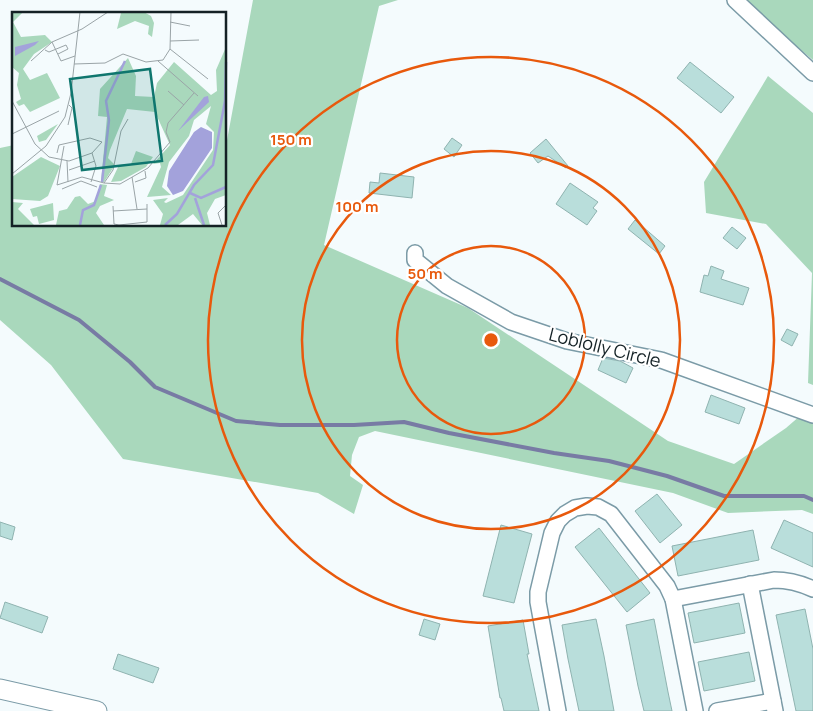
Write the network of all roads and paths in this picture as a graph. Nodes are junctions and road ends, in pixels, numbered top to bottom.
1 (735, 0) edge
2 (813, 73) edge
3 (415, 253) dead end
4 (813, 415) edge
5 (750, 584) junction
6 (813, 589) edge
7 (673, 599) junction
8 (0, 689) edge
9 (774, 706) edge
10 (97, 711) edge
11 (558, 711) edge
12 (694, 711) edge
13 (717, 711) edge

1 - 2 street
3 - 4 street, Loblolly Circle
5 - 6 street
5 - 7 street
5 - 9 street
7 - 11 street
7 - 12 street
8 - 10 street
9 - 13 street

